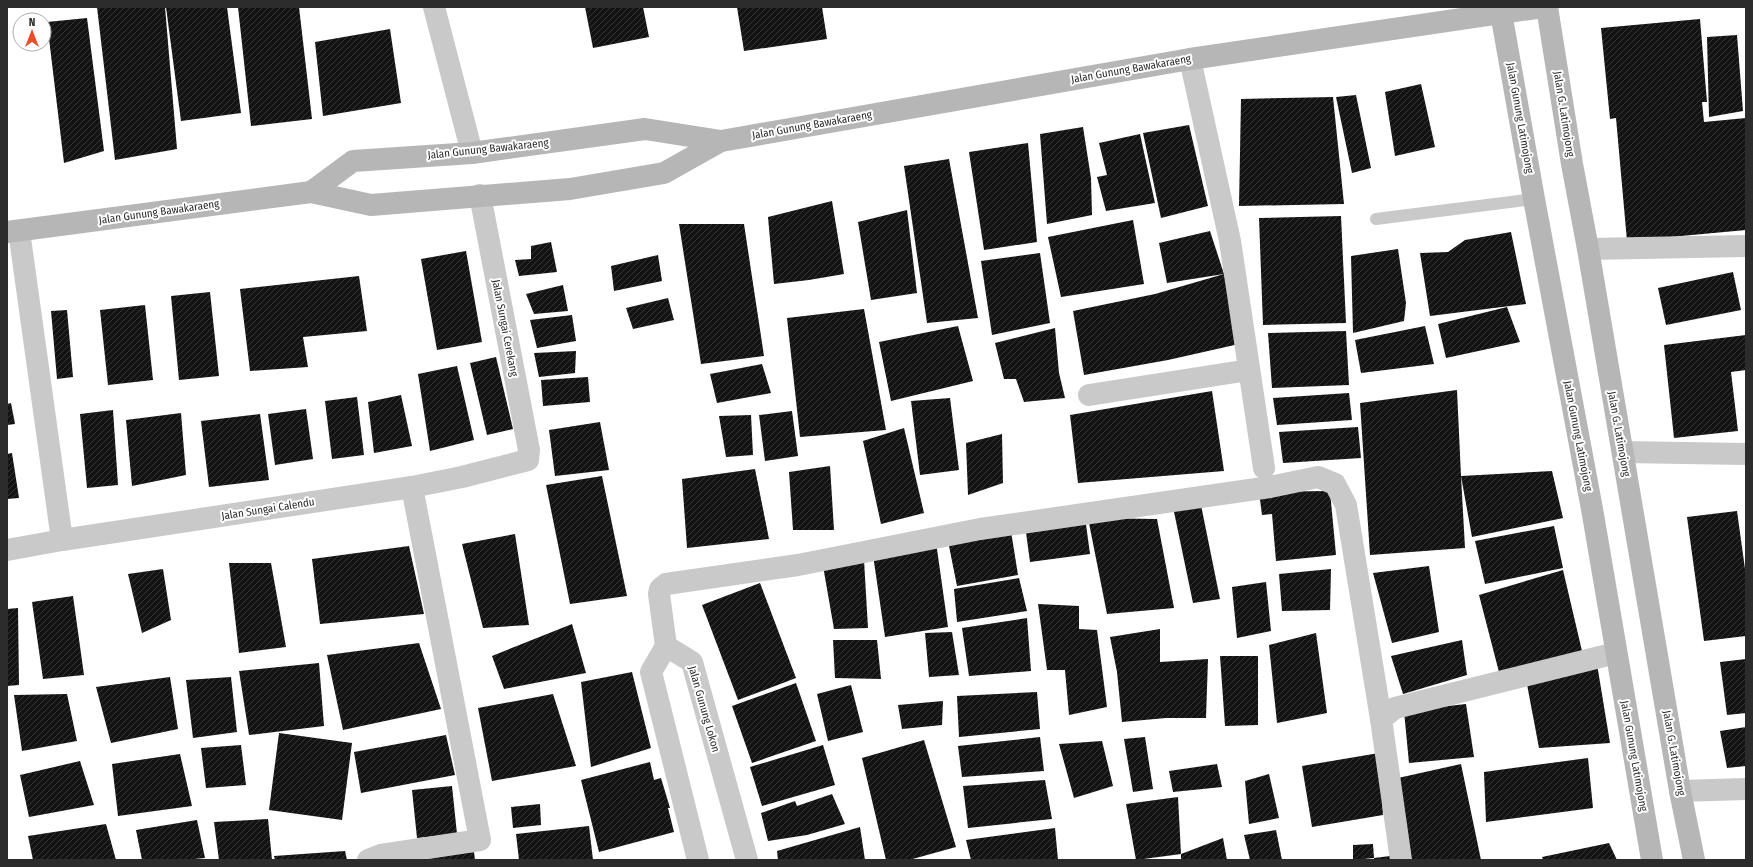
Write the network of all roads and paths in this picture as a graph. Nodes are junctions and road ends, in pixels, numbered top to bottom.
1 (434, 7) edge
2 (1542, 7) edge
3 (1547, 7) edge
4 (1501, 10) edge
5 (1190, 59) junction
6 (721, 141) junction
7 (472, 153) junction
8 (311, 192) junction
9 (480, 196) junction
10 (1534, 199) junction
11 (1376, 219) dead end
12 (13, 231) edge
13 (1746, 246) edge
14 (1588, 249) junction
15 (1249, 370) junction
16 (1089, 396) dead end
17 (1622, 452) junction
18 (1746, 454) edge
19 (528, 460) joint
20 (1264, 468) dead end
21 (412, 487) junction
22 (62, 540) junction
23 (7, 550) edge
24 (666, 646) junction
25 (1616, 653) junction
26 (1381, 719) junction
27 (1746, 789) edge
28 (1680, 791) junction
29 (368, 860) edge
30 (698, 860) edge
31 (747, 860) edge
32 (1401, 860) edge
33 (1652, 860) edge
34 (1694, 860) edge

1 - 7 street
2 - 4 main road, Jalan Gunung Bawakaraeng
3 - 14 main road, Jalan G. Latimojong
4 - 5 main road, Jalan Gunung Bawakaraeng
4 - 10 main road, Jalan Gunung Latimojong
5 - 6 main road, Jalan Gunung Bawakaraeng
5 - 15 street
6 - 7 main road, Jalan Gunung Bawakaraeng
6 - 9 main road, Jalan Gunung Bawakaraeng
7 - 8 main road, Jalan Gunung Bawakaraeng
8 - 9 main road, Jalan Gunung Bawakaraeng
8 - 12 main road, Jalan Gunung Bawakaraeng
9 - 19 street, Jalan Sungai Cerekang
10 - 11 lane
10 - 25 main road, Jalan Gunung Latimojong
12 - 22 street
13 - 14 street
14 - 17 main road, Jalan G. Latimojong
15 - 16 street
15 - 20 street
17 - 18 street
17 - 28 main road, Jalan G. Latimojong
19 - 21 street, Jalan Sungai Calendu
21 - 22 street, Jalan Sungai Calendu
21 - 29 street
22 - 23 street, Jalan Sungai Calendu
24 - 26 street
24 - 30 street
24 - 31 street, Jalan Gunung Lokon
25 - 26 street
25 - 33 main road, Jalan Gunung Latimojong
26 - 32 street
27 - 28 street
28 - 34 main road, Jalan G. Latimojong

